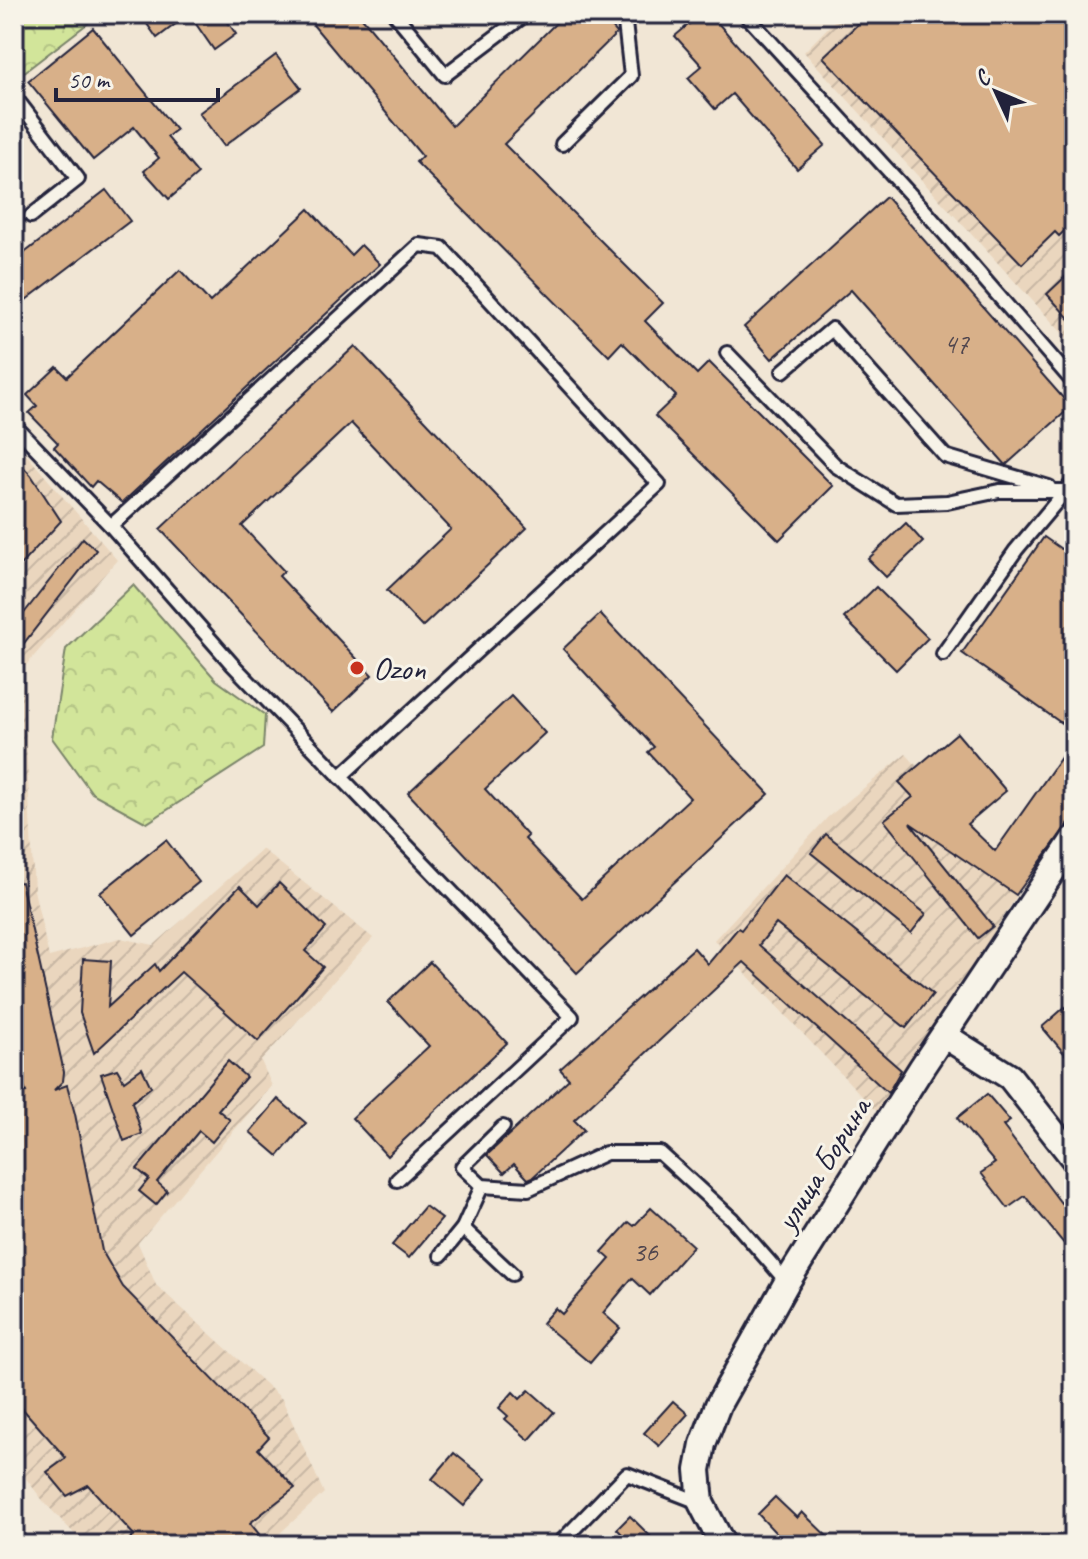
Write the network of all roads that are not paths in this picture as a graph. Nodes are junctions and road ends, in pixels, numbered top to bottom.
1 (395, 14) edge
2 (526, 14) edge
3 (624, 14) edge
4 (745, 14) edge
5 (14, 96) edge
6 (562, 144) dead end
7 (31, 216) dead end
8 (727, 353) dead end
9 (783, 371) dead end
10 (1074, 383) edge
11 (14, 425) edge
12 (1074, 481) edge
13 (1064, 491) junction
14 (111, 526) junction
15 (943, 654) dead end
16 (340, 777) junction
17 (1074, 839) edge
18 (945, 1036) junction
19 (503, 1127) dead end
20 (1074, 1159) edge
21 (397, 1180) dead end
22 (482, 1186) junction
23 (463, 1228) junction
24 (441, 1255) dead end
25 (512, 1274) dead end
26 (787, 1282) junction
27 (701, 1503) junction
28 (558, 1545) edge
29 (723, 1545) edge

1 - 2 lane
3 - 6 lane
4 - 10 lane
5 - 7 lane
8 - 13 lane
9 - 13 lane
11 - 14 lane
12 - 13 lane
13 - 15 lane
14 - 16 lane
14 - 16 lane
16 - 21 lane
17 - 18 street, улица Борина
18 - 20 street
18 - 26 street, улица Борина
19 - 22 lane
22 - 23 lane
22 - 26 lane
23 - 24 lane
23 - 25 lane
26 - 27 street, улица Борина
27 - 28 lane
27 - 29 street, улица Борина

